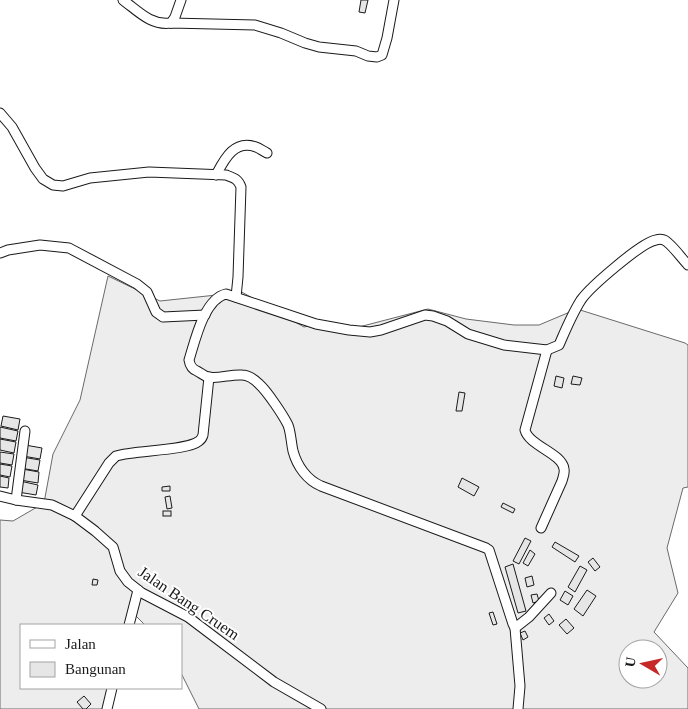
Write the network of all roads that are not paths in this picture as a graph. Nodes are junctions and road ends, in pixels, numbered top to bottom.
1 (124, 0) edge
2 (182, 0) edge
3 (394, 0) edge
4 (171, 23) junction
5 (0, 113) edge
6 (267, 153) dead end
7 (216, 175) junction
8 (0, 253) edge
9 (688, 265) edge
10 (236, 297) junction
11 (205, 315) junction
12 (547, 350) junction
13 (208, 377) junction
14 (25, 431) dead end
15 (0, 496) edge
16 (16, 500) junction
17 (76, 516) junction
18 (541, 528) dead end
19 (138, 590) junction
20 (550, 593) dead end
21 (129, 624) edge
22 (515, 628) junction
23 (112, 689) edge
24 (107, 709) edge
25 (320, 709) edge
26 (518, 709) edge

1 - 4 street
2 - 4 street
3 - 4 street
5 - 7 street
6 - 7 street
7 - 10 street
8 - 11 street
9 - 12 street
10 - 11 street
10 - 12 street
11 - 13 street
12 - 18 street
13 - 17 street
13 - 22 street
14 - 16 street
15 - 16 street, Jalan Bang Cruem
16 - 17 street, Jalan Bang Cruem
17 - 19 street, Jalan Bang Cruem
19 - 21 street
19 - 25 street, Jalan Bang Cruem
20 - 22 street
22 - 26 street
23 - 24 street

